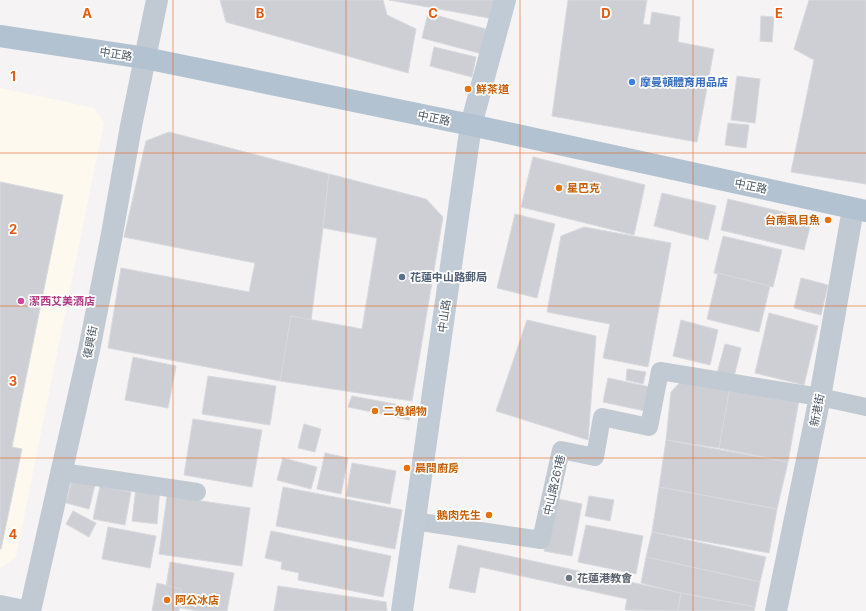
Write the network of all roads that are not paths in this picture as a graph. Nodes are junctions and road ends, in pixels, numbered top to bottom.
1 (157, 0) edge
2 (505, 0) edge
3 (0, 36) edge
4 (145, 58) junction
5 (471, 126) junction
6 (860, 210) edge
7 (820, 397) junction
8 (866, 407) edge
9 (62, 472) junction
10 (197, 492) dead end
11 (414, 521) junction
12 (0, 606) edge
13 (24, 611) edge
14 (30, 611) edge
15 (402, 611) edge
16 (776, 611) edge

1 - 4 street, 復興街
2 - 5 street, 中山路
3 - 4 main road, 中正路
4 - 5 main road, 中正路
4 - 9 street, 復興街
5 - 6 main road, 中正路
5 - 11 street, 中山路
6 - 7 street, 新港街
7 - 8 lane
7 - 11 lane, 中山路261巷
7 - 16 street, 新港街
9 - 10 lane
9 - 14 street, 復興街
11 - 15 street, 中山路
12 - 13 street

